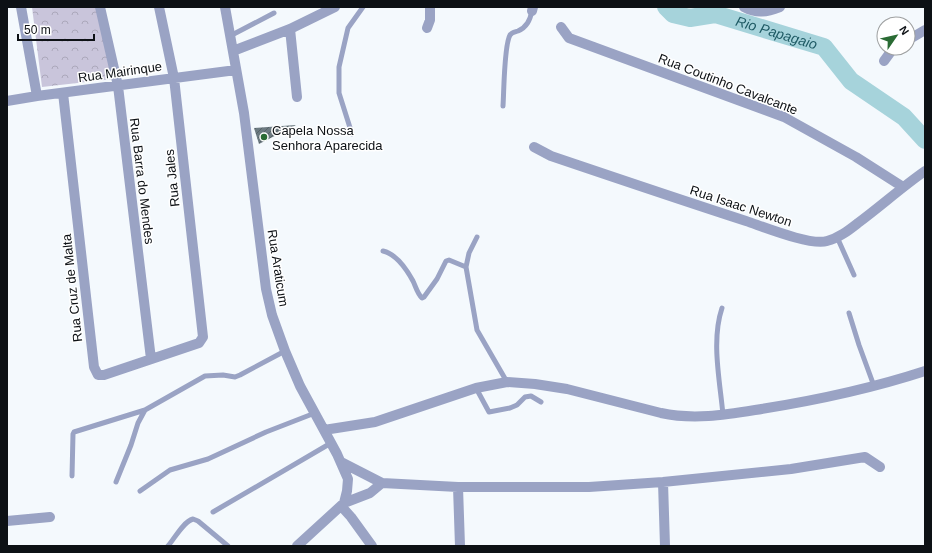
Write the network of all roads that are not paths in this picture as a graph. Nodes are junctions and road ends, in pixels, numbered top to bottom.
1 (21, 7) edge
2 (100, 7) edge
3 (159, 7) edge
4 (225, 7) edge
5 (335, 7) edge
6 (363, 7) edge
7 (430, 7) edge
8 (744, 7) edge
9 (780, 7) edge
10 (533, 9) edge
11 (274, 13) dead end
12 (427, 28) dead end
13 (561, 28) dead end
14 (290, 29) junction
15 (925, 30) edge
16 (916, 35) edge
17 (230, 36) junction
18 (233, 51) junction
19 (887, 56) edge
20 (884, 60) dead end
21 (236, 70) junction
22 (174, 78) junction
23 (118, 86) junction
24 (63, 93) junction
25 (36, 96) junction
26 (297, 97) dead end
27 (7, 101) edge
28 (503, 106) dead end
29 (352, 134) dead end
30 (534, 147) dead end
31 (925, 171) edge
32 (903, 187) junction
33 (477, 237) dead end
34 (837, 237) junction
35 (383, 251) dead end
36 (466, 267) junction
37 (854, 275) dead end
38 (722, 308) dead end
39 (849, 313) dead end
40 (198, 344) joint
41 (285, 351) junction
42 (151, 359) junction
43 (925, 372) edge
44 (507, 382) junction
45 (874, 387) junction
46 (476, 388) junction
47 (541, 402) dead end
48 (145, 410) junction
49 (315, 413) junction
50 (723, 415) junction
51 (324, 430) junction
52 (331, 443) junction
53 (341, 462) junction
54 (880, 467) dead end
55 (72, 476) dead end
56 (116, 482) dead end
57 (662, 482) junction
58 (382, 483) junction
59 (458, 487) junction
60 (140, 491) dead end
61 (342, 505) junction
62 (213, 512) dead end
63 (50, 517) dead end
64 (7, 521) edge
65 (168, 546) edge
66 (228, 546) edge
67 (297, 546) edge
68 (372, 546) edge
69 (460, 546) edge
70 (665, 546) edge

1 - 25 street
2 - 23 street, Rua Barra do Mendes
3 - 22 street, Rua Jales
4 - 17 street, Rua Araticum
5 - 14 street
6 - 29 lane
7 - 12 street
8 - 9 street
10 - 28 lane
11 - 17 lane
13 - 32 street, Rua Coutinho Cavalcante
14 - 18 street
14 - 26 street
15 - 16 street
17 - 18 street, Rua Araticum
18 - 21 street, Rua Araticum
19 - 20 street
21 - 22 street, Rua Mairinque
21 - 41 street, Rua Araticum
22 - 23 street, Rua Mairinque
22 - 40 street, Rua Jales
23 - 24 street, Rua Mairinque
23 - 42 street, Rua Barra do Mendes
24 - 25 street, Rua Mairinque
24 - 42 street, Rua Cruz de Malta
25 - 27 street, Rua Mairinque
30 - 34 street, Rua Isaac Newton
31 - 32 street, Rua Isaac Newton
32 - 34 street, Rua Isaac Newton
33 - 36 lane
34 - 37 lane
35 - 36 lane
36 - 44 lane
38 - 50 lane
39 - 45 lane
40 - 42 street, Rua Cruz de Malta
41 - 48 lane
41 - 49 street, Rua Araticum
43 - 45 street
44 - 46 street
44 - 50 street
45 - 50 street
46 - 47 lane
46 - 51 street
48 - 55 lane
48 - 56 lane
49 - 51 street, Rua Araticum
49 - 60 lane
51 - 52 street, Rua Araticum
52 - 53 street, Rua Araticum
52 - 62 lane
53 - 58 street
53 - 61 street, Rua Araticum
54 - 57 street
57 - 59 street
57 - 70 street
58 - 59 street
58 - 61 street
59 - 69 street
61 - 67 street
61 - 68 street
63 - 64 street
65 - 66 lane

